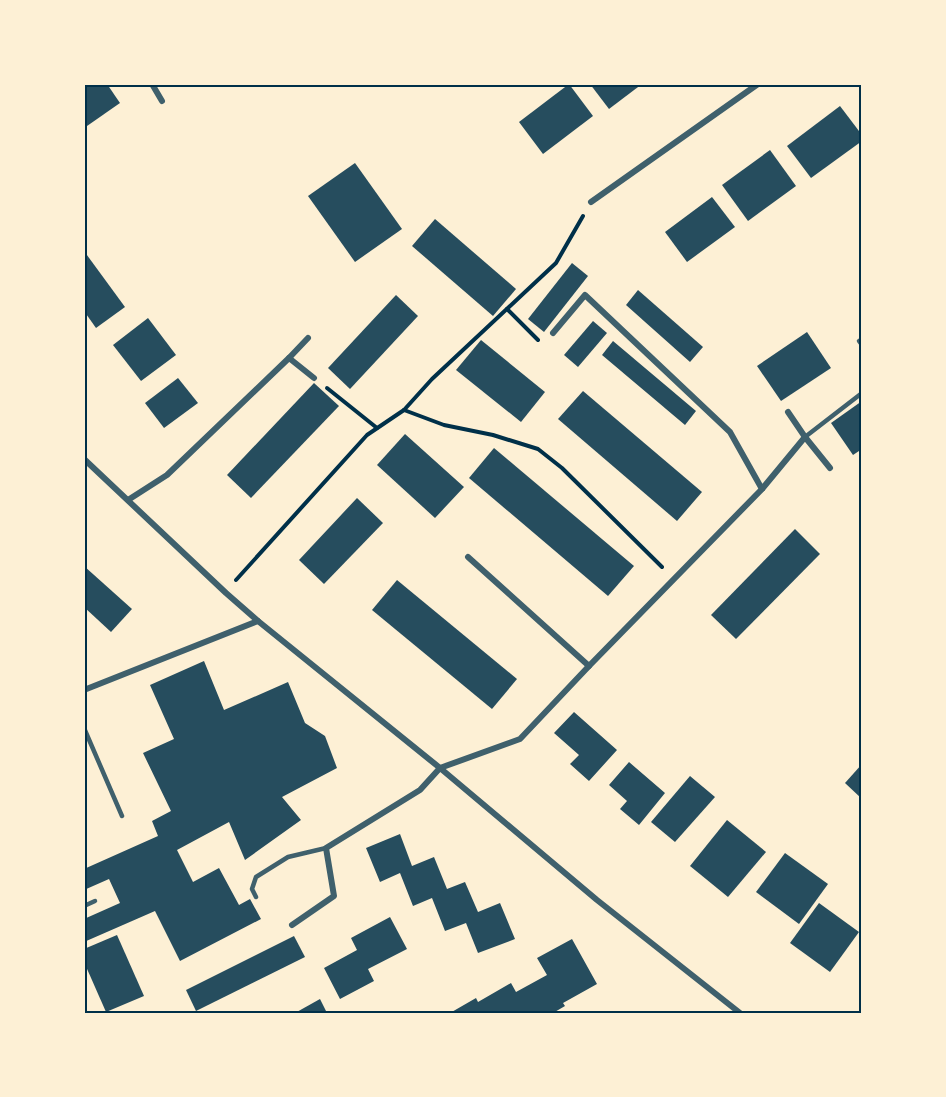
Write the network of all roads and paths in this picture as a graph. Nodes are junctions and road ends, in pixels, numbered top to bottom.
1 (152, 84) edge
2 (758, 84) edge
3 (162, 101) dead end
4 (591, 202) joint
5 (507, 309) junction
6 (553, 333) joint
7 (308, 338) dead end
8 (288, 358) junction
9 (314, 378) joint
10 (862, 393) edge
11 (404, 410) junction
12 (788, 412) dead end
13 (378, 428) junction
14 (805, 437) junction
15 (84, 459) edge
16 (830, 468) dead end
17 (762, 489) junction
18 (128, 500) junction
19 (468, 557) dead end
20 (674, 580) junction
21 (226, 593) junction
22 (258, 621) junction
23 (588, 666) junction
24 (84, 690) edge
25 (84, 728) edge
26 (440, 768) junction
27 (122, 816) dead end
28 (326, 848) junction
29 (256, 897) dead end
30 (95, 901) dead end
31 (84, 906) edge
32 (292, 925) dead end
33 (740, 1013) edge

1 - 3 street
2 - 4 street
4 - 5 path
5 - 6 path
5 - 11 path
6 - 17 street
7 - 8 street
8 - 9 street
8 - 18 street
9 - 13 path
10 - 14 lane
11 - 13 path
11 - 20 path
12 - 14 street
13 - 21 path
14 - 16 street
14 - 17 street
15 - 18 street
17 - 20 street
18 - 21 street
19 - 23 street
20 - 23 street
21 - 22 street
22 - 24 street
22 - 26 street
23 - 26 street
25 - 27 lane
26 - 28 street
26 - 33 street
28 - 29 lane
28 - 32 street
30 - 31 lane

